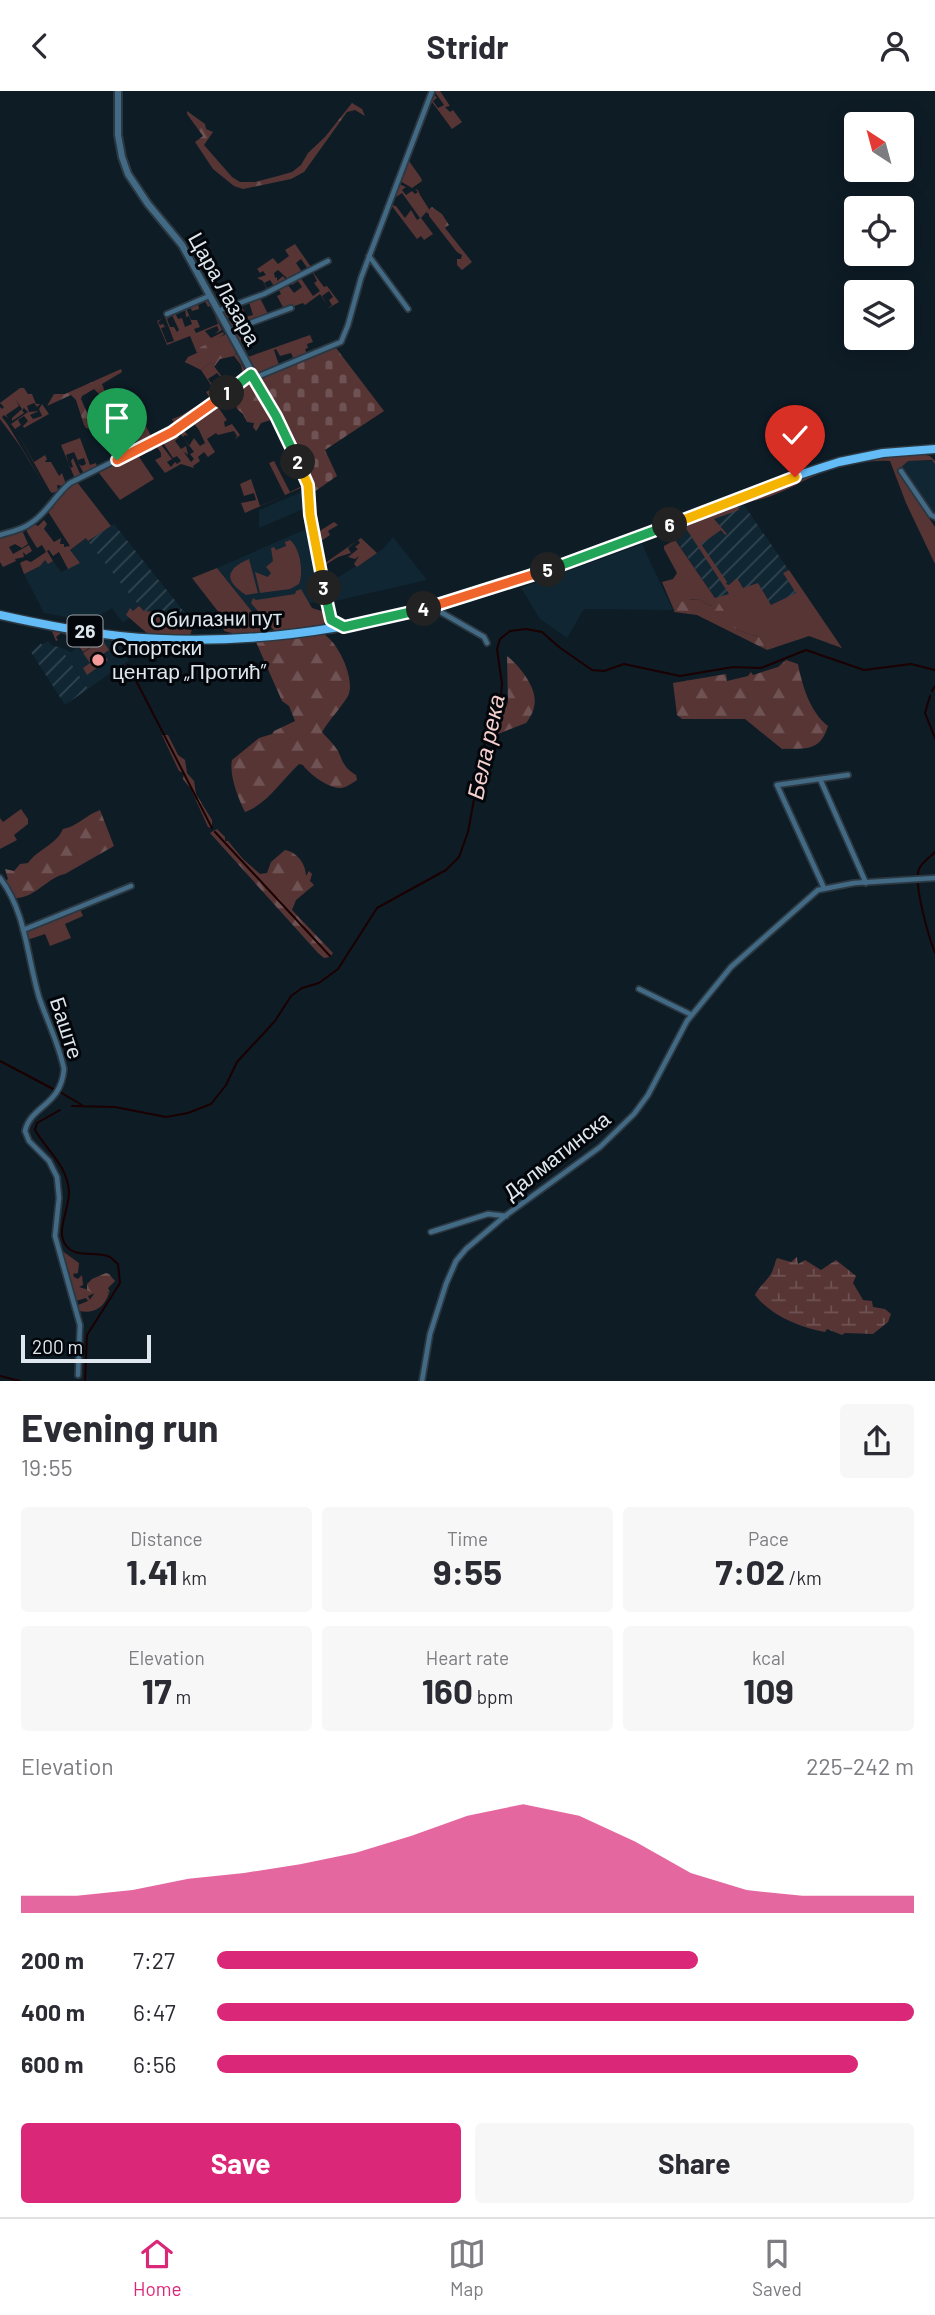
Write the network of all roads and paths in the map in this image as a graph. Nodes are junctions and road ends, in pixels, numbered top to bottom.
1 (118, 91) edge
2 (432, 91) edge
3 (369, 256) junction
4 (328, 261) dead end
5 (209, 296) junction
6 (291, 308) dead end
7 (408, 309) dead end
8 (217, 312) junction
9 (167, 314) dead end
10 (228, 331) junction
11 (252, 375) junction
12 (922, 449) junction
13 (935, 449) edge
14 (935, 456) edge
15 (901, 471) dead end
16 (935, 517) edge
17 (0, 535) edge
18 (432, 607) junction
19 (0, 615) edge
20 (329, 626) junction
21 (487, 643) dead end
22 (848, 775) dead end
23 (820, 779) junction
24 (0, 878) edge
25 (935, 878) edge
26 (866, 883) junction
27 (131, 886) dead end
28 (824, 888) junction
29 (23, 930) junction
30 (639, 989) dead end
31 (692, 1015) junction
32 (506, 1216) junction
33 (431, 1232) dead end
34 (78, 1375) dead end
35 (422, 1381) edge

1 - 5 street, Цара Лазара
2 - 3 street
3 - 7 street
3 - 11 street
4 - 8 street
5 - 8 street, Цара Лазара
5 - 9 street
6 - 10 street
8 - 10 street, Цара Лазара
10 - 11 street, Цара Лазара
11 - 17 street
11 - 20 street, Цара Лазара
12 - 13 main road
12 - 14 main road
12 - 18 main road
15 - 16 street
18 - 20 main road
18 - 21 street
19 - 20 main road, Обилазни пут / 26
22 - 23 street
23 - 26 street
23 - 28 street
24 - 29 street, Баште
25 - 26 street, Далматинска
26 - 28 street, Далматинска
27 - 29 street
28 - 31 street, Далматинска
29 - 34 street, Баште
30 - 31 street
31 - 32 street, Далматинска
32 - 33 street, Далматинска
32 - 35 street, Далматинска

